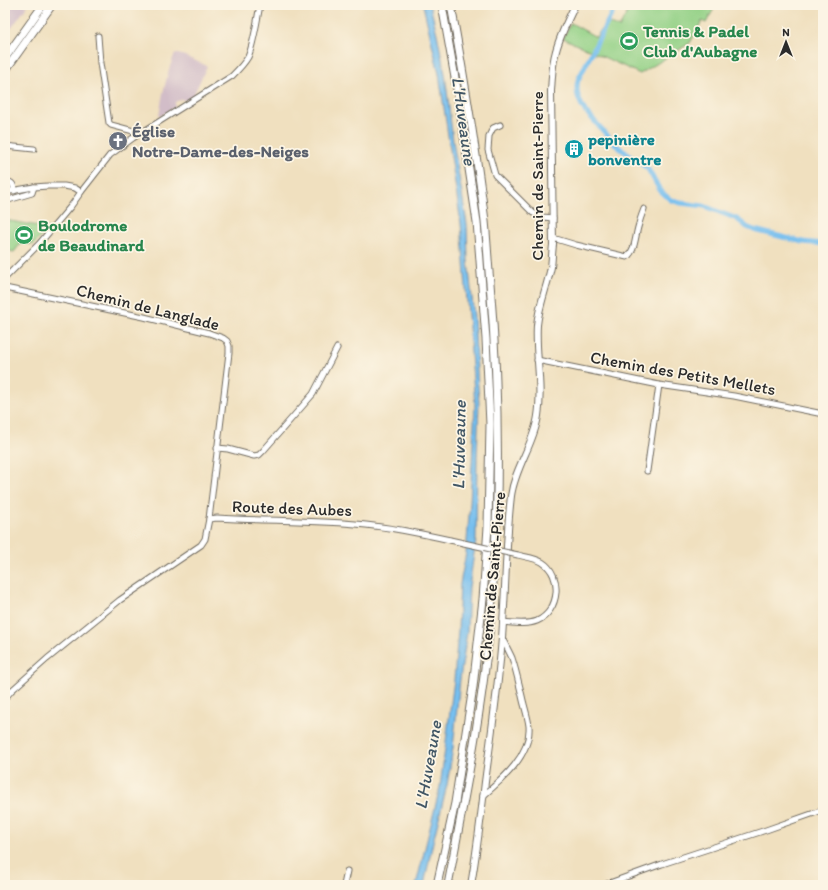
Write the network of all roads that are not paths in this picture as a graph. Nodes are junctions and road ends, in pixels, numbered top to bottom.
1 (43, 5) edge
2 (52, 5) edge
3 (260, 5) edge
4 (442, 5) edge
5 (451, 5) edge
6 (575, 5) edge
7 (98, 36) dead end
8 (5, 58) edge
9 (5, 71) edge
10 (500, 125) dead end
11 (141, 134) junction
12 (5, 146) edge
13 (34, 149) dead end
14 (5, 181) edge
15 (34, 187) junction
16 (14, 191) junction
17 (5, 192) edge
18 (81, 192) junction
19 (5, 201) edge
20 (644, 209) dead end
21 (553, 218) junction
22 (553, 238) junction
23 (5, 278) edge
24 (5, 288) edge
25 (337, 348) dead end
26 (537, 360) junction
27 (659, 385) junction
28 (823, 414) edge
29 (217, 448) junction
30 (648, 471) dead end
31 (209, 519) junction
32 (503, 622) junction
33 (502, 637) junction
34 (5, 698) edge
35 (483, 796) junction
36 (823, 810) edge
37 (347, 871) dead end
38 (344, 885) edge
39 (437, 885) edge
40 (447, 885) edge
41 (472, 885) edge
42 (604, 885) edge

1 - 8 highway
2 - 9 highway
3 - 11 street
4 - 39 highway
5 - 40 highway
6 - 21 main road, Chemin de Saint-Pierre
7 - 11 street
10 - 21 street
11 - 18 street
12 - 13 street
14 - 16 street
15 - 16 street
15 - 18 street
15 - 19 street
16 - 17 street
18 - 23 street
20 - 22 street
21 - 22 main road, Chemin de Saint-Pierre
22 - 26 main road, Chemin de Saint-Pierre
24 - 29 street, Chemin de Langlade
25 - 29 street
26 - 27 street, Chemin des Petits Mellets
26 - 32 main road, Chemin de Saint-Pierre
27 - 28 street, Chemin des Petits Mellets
27 - 30 street
29 - 31 street, Chemin de Langlade
31 - 32 street, Route des Aubes, bridge
31 - 34 street, Route des Aubes
32 - 33 main road, Chemin de Saint-Pierre
33 - 35 main road, Chemin de Saint-Pierre
33 - 35 street
35 - 41 main road, Chemin de Saint-Pierre
36 - 42 street
37 - 38 street

